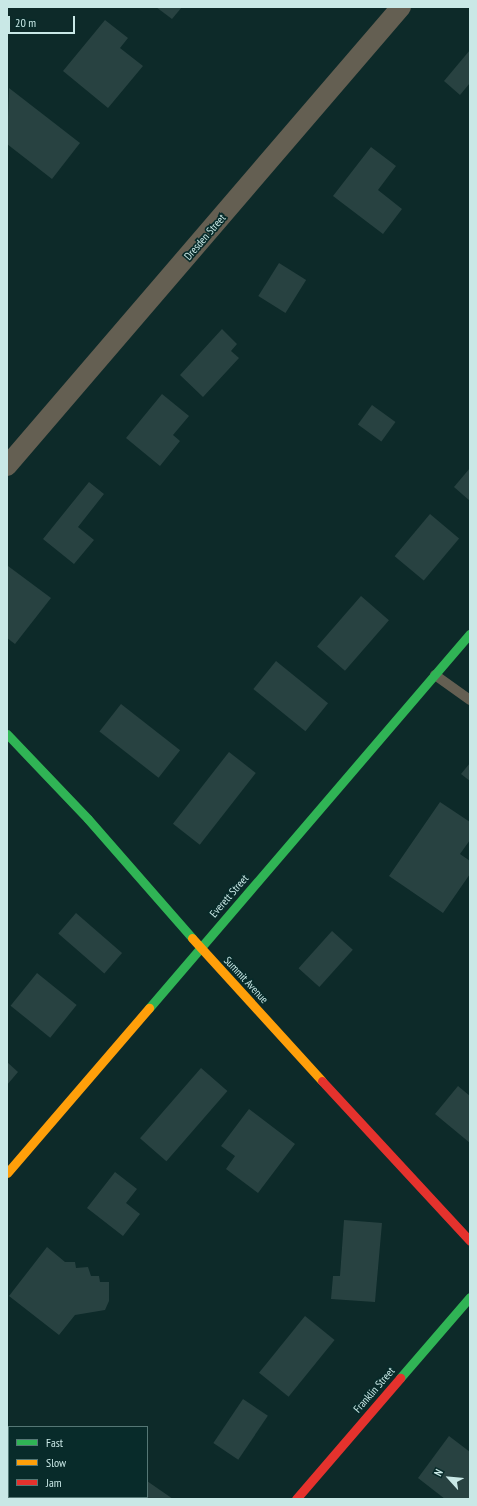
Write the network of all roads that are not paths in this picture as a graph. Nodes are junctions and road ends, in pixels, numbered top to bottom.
1 (401, 7) edge
2 (7, 466) edge
3 (470, 634) edge
4 (435, 675) junction
5 (470, 700) edge
6 (7, 734) edge
7 (200, 948) junction
8 (7, 1173) edge
9 (470, 1241) edge
10 (470, 1297) edge
11 (296, 1499) edge

1 - 2 street, Dresden Street
3 - 4 street, Everett Street
4 - 5 lane
4 - 7 street, Everett Street
6 - 7 street, Summit Avenue
7 - 8 street, Everett Street
7 - 9 street, Summit Avenue
10 - 11 street, Franklin Street

